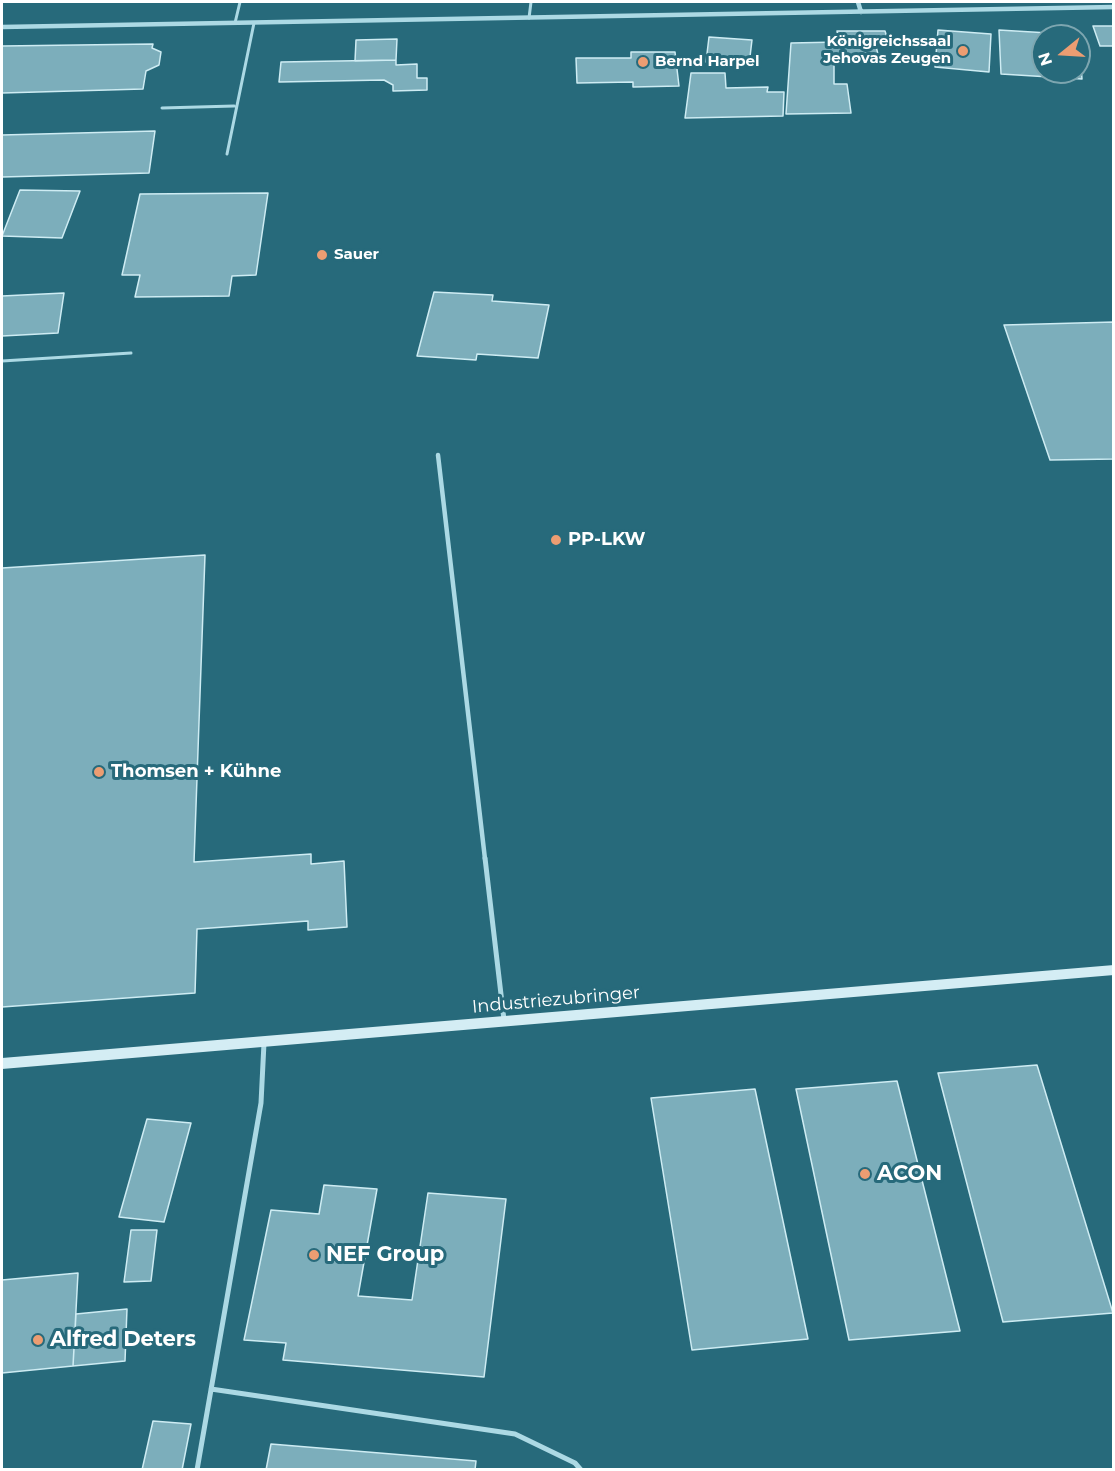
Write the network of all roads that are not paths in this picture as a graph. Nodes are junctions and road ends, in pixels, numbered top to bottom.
1 (240, 2) edge
2 (531, 2) edge
3 (858, 2) edge
4 (1113, 7) edge
5 (861, 12) junction
6 (529, 18) junction
7 (235, 23) junction
8 (254, 23) junction
9 (2, 27) edge
10 (234, 106) junction
11 (162, 108) dead end
12 (226, 154) dead end
13 (131, 353) dead end
14 (2, 361) edge
15 (438, 455) dead end
16 (1113, 970) edge
17 (504, 1023) junction
18 (264, 1043) junction
19 (2, 1064) edge
20 (211, 1389) junction
21 (197, 1470) edge
22 (581, 1470) edge

1 - 7 lane
2 - 6 lane
3 - 5 street
4 - 5 street
5 - 6 street
6 - 8 street
7 - 8 street
7 - 9 street
8 - 10 lane
10 - 11 lane
10 - 12 lane
13 - 14 lane
15 - 17 lane
16 - 17 street, Industriezubringer
17 - 18 street, Industriezubringer
18 - 19 street, Industriezubringer
18 - 20 lane
20 - 21 lane
20 - 22 lane

